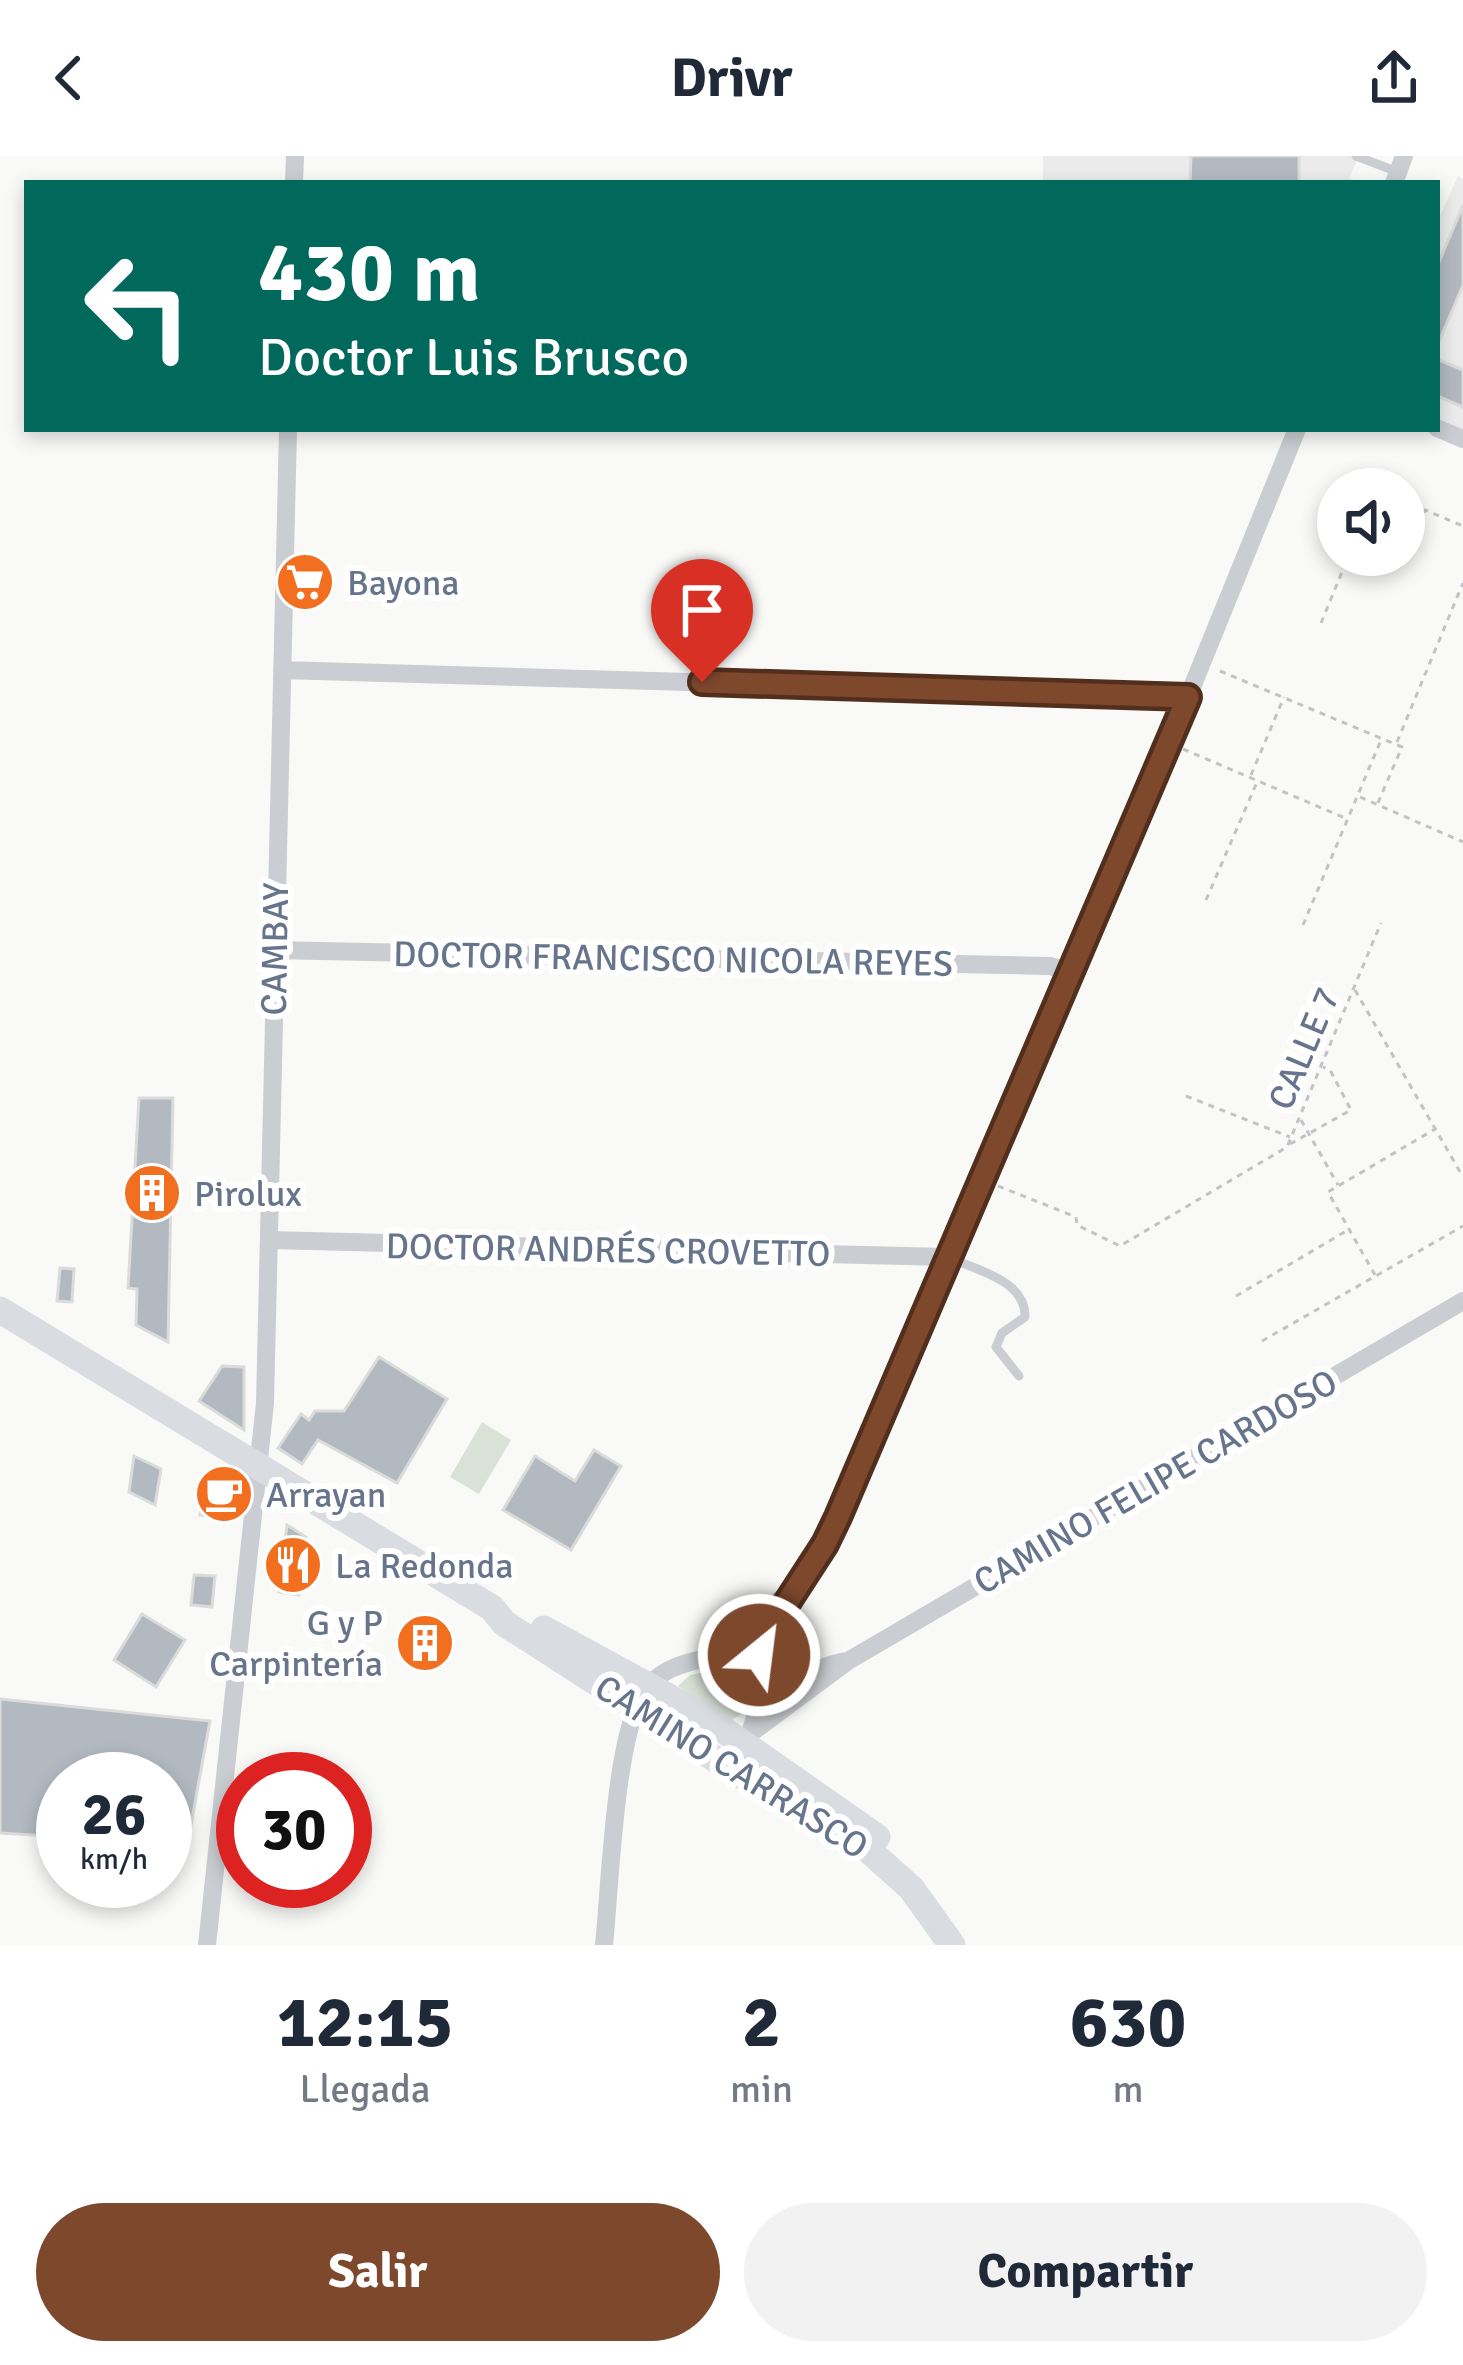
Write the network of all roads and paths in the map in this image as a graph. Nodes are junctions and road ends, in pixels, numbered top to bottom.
1 (1356, 156) edge
2 (1399, 170) edge
3 (288, 432) edge
4 (1297, 432) edge
5 (1425, 510) edge
6 (1463, 526) edge
7 (1341, 576) edge
8 (1463, 583) edge
9 (1322, 623) dead end
10 (1202, 663) junction
11 (282, 670) junction
12 (1188, 697) junction
13 (1284, 697) junction
14 (1381, 738) junction
15 (1168, 742) junction
16 (1396, 744) junction
17 (1250, 777) junction
18 (1258, 781) junction
19 (1356, 796) junction
20 (1378, 806) junction
21 (1347, 819) junction
22 (1463, 842) edge
23 (1206, 900) dead end
24 (1381, 923) dead end
25 (1304, 925) dead end
26 (274, 950) junction
27 (1071, 972) junction
28 (1354, 989) junction
29 (1322, 1066) junction
30 (1186, 1096) dead end
31 (1300, 1119) junction
32 (1435, 1129) junction
33 (1308, 1134) junction
34 (1292, 1137) junction
35 (1289, 1144) junction
36 (1463, 1155) edge
37 (1454, 1161) junction
38 (1463, 1177) edge
39 (980, 1178) junction
40 (1339, 1186) junction
41 (1463, 1226) edge
42 (1349, 1229) junction
43 (269, 1240) junction
44 (946, 1257) junction
45 (1375, 1275) junction
46 (1236, 1296) dead end
47 (1463, 1301) edge
48 (0, 1310) edge
49 (1262, 1341) dead end
50 (1019, 1376) dead end
51 (259, 1468) junction
52 (792, 1591) junction
53 (718, 1656) junction
54 (848, 1661) junction
55 (757, 1675) junction
56 (643, 1696) junction
57 (748, 1737) junction
58 (207, 1945) edge
59 (604, 1945) edge
60 (952, 1945) edge
61 (969, 1945) edge

1 - 2 lane
3 - 11 street, CAMBAY
4 - 10 street
5 - 6 path
7 - 9 path
8 - 16 path
10 - 12 street
10 - 13 path
11 - 12 street
11 - 26 street, CAMBAY
12 - 15 street
13 - 14 path
13 - 17 path
14 - 16 path
14 - 19 path
15 - 17 path
15 - 27 street
16 - 20 path
17 - 18 path
18 - 21 path
18 - 23 path
19 - 20 path
19 - 21 path
20 - 22 path
21 - 25 path
24 - 28 path, CALLE 7
26 - 27 street, DOCTOR FRANCISCO NICOLA REYES
26 - 43 street, CAMBAY
27 - 39 street
28 - 29 path, CALLE 7
28 - 32 path
29 - 31 path, CALLE 7
29 - 33 path
30 - 34 path
31 - 33 path
31 - 34 path, CALLE 7
32 - 37 path
32 - 40 path
33 - 35 path
33 - 40 path
34 - 35 path, CALLE 7
35 - 39 path, CALLE 7
36 - 37 path
37 - 38 path
39 - 44 street
40 - 42 path
41 - 45 path
42 - 45 path
42 - 46 path
43 - 44 street, DOCTOR ANDRÉS CROVETTO
43 - 51 street, CAMBAY
44 - 50 lane
44 - 52 street
45 - 49 path
47 - 54 street, CAMINO FELIPE CARDOSO
48 - 51 main road, CAMINO CARRASCO
51 - 56 main road, CAMINO CARRASCO
51 - 58 street, CAMBAY
52 - 53 street
52 - 55 street
53 - 55 street
53 - 56 street
54 - 55 street, CAMINO FELIPE CARDOSO
54 - 57 street, CAMINO FELIPE CARDOSO
55 - 57 street
56 - 57 main road, CAMINO CARRASCO
56 - 59 street
56 - 60 main road, CAMINO CARRASCO
57 - 61 main road, CAMINO CARRASCO

